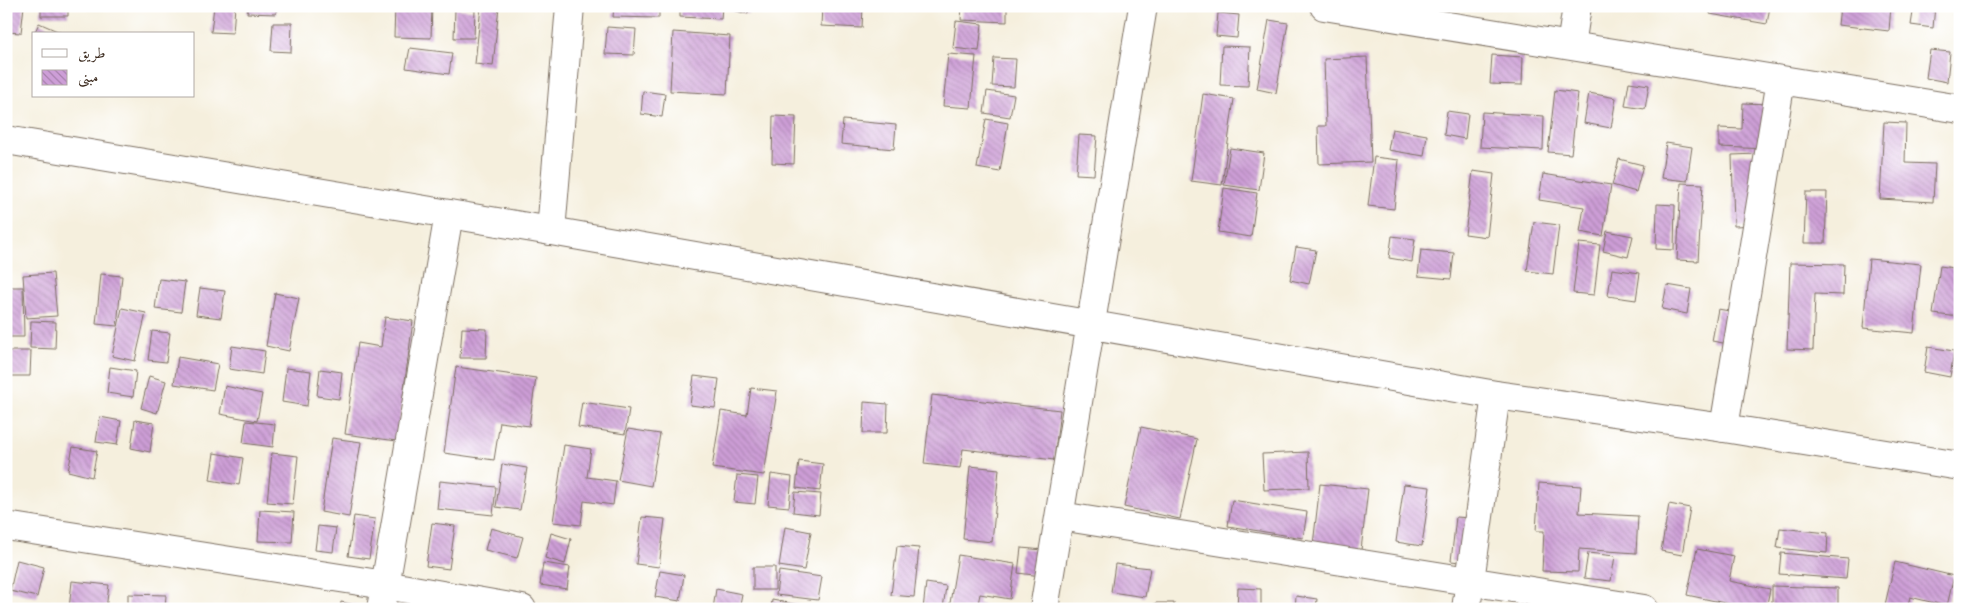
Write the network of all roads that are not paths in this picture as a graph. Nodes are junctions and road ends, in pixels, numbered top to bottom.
1 (570, 6) edge
2 (1143, 6) edge
3 (1324, 6) edge
4 (1577, 6) edge
5 (1571, 46) junction
6 (1781, 80) junction
7 (1960, 109) edge
8 (6, 140) edge
9 (449, 214) junction
10 (551, 230) junction
11 (1091, 326) junction
12 (1496, 396) junction
13 (1724, 428) junction
14 (1960, 466) edge
15 (1060, 516) junction
16 (6, 526) edge
17 (1469, 580) junction
18 (383, 597) edge
19 (522, 609) edge
20 (1044, 609) edge
21 (1466, 609) edge
22 (1644, 609) edge

1 - 10 street
2 - 11 street
3 - 5 street
4 - 5 street
5 - 6 street
6 - 7 street
6 - 13 street
8 - 9 street
9 - 10 street
9 - 18 street
10 - 11 street
11 - 12 street
11 - 15 street
12 - 13 street
12 - 17 street
13 - 14 street
15 - 17 street
15 - 20 street
16 - 18 street
17 - 21 street
17 - 22 street
18 - 19 street

